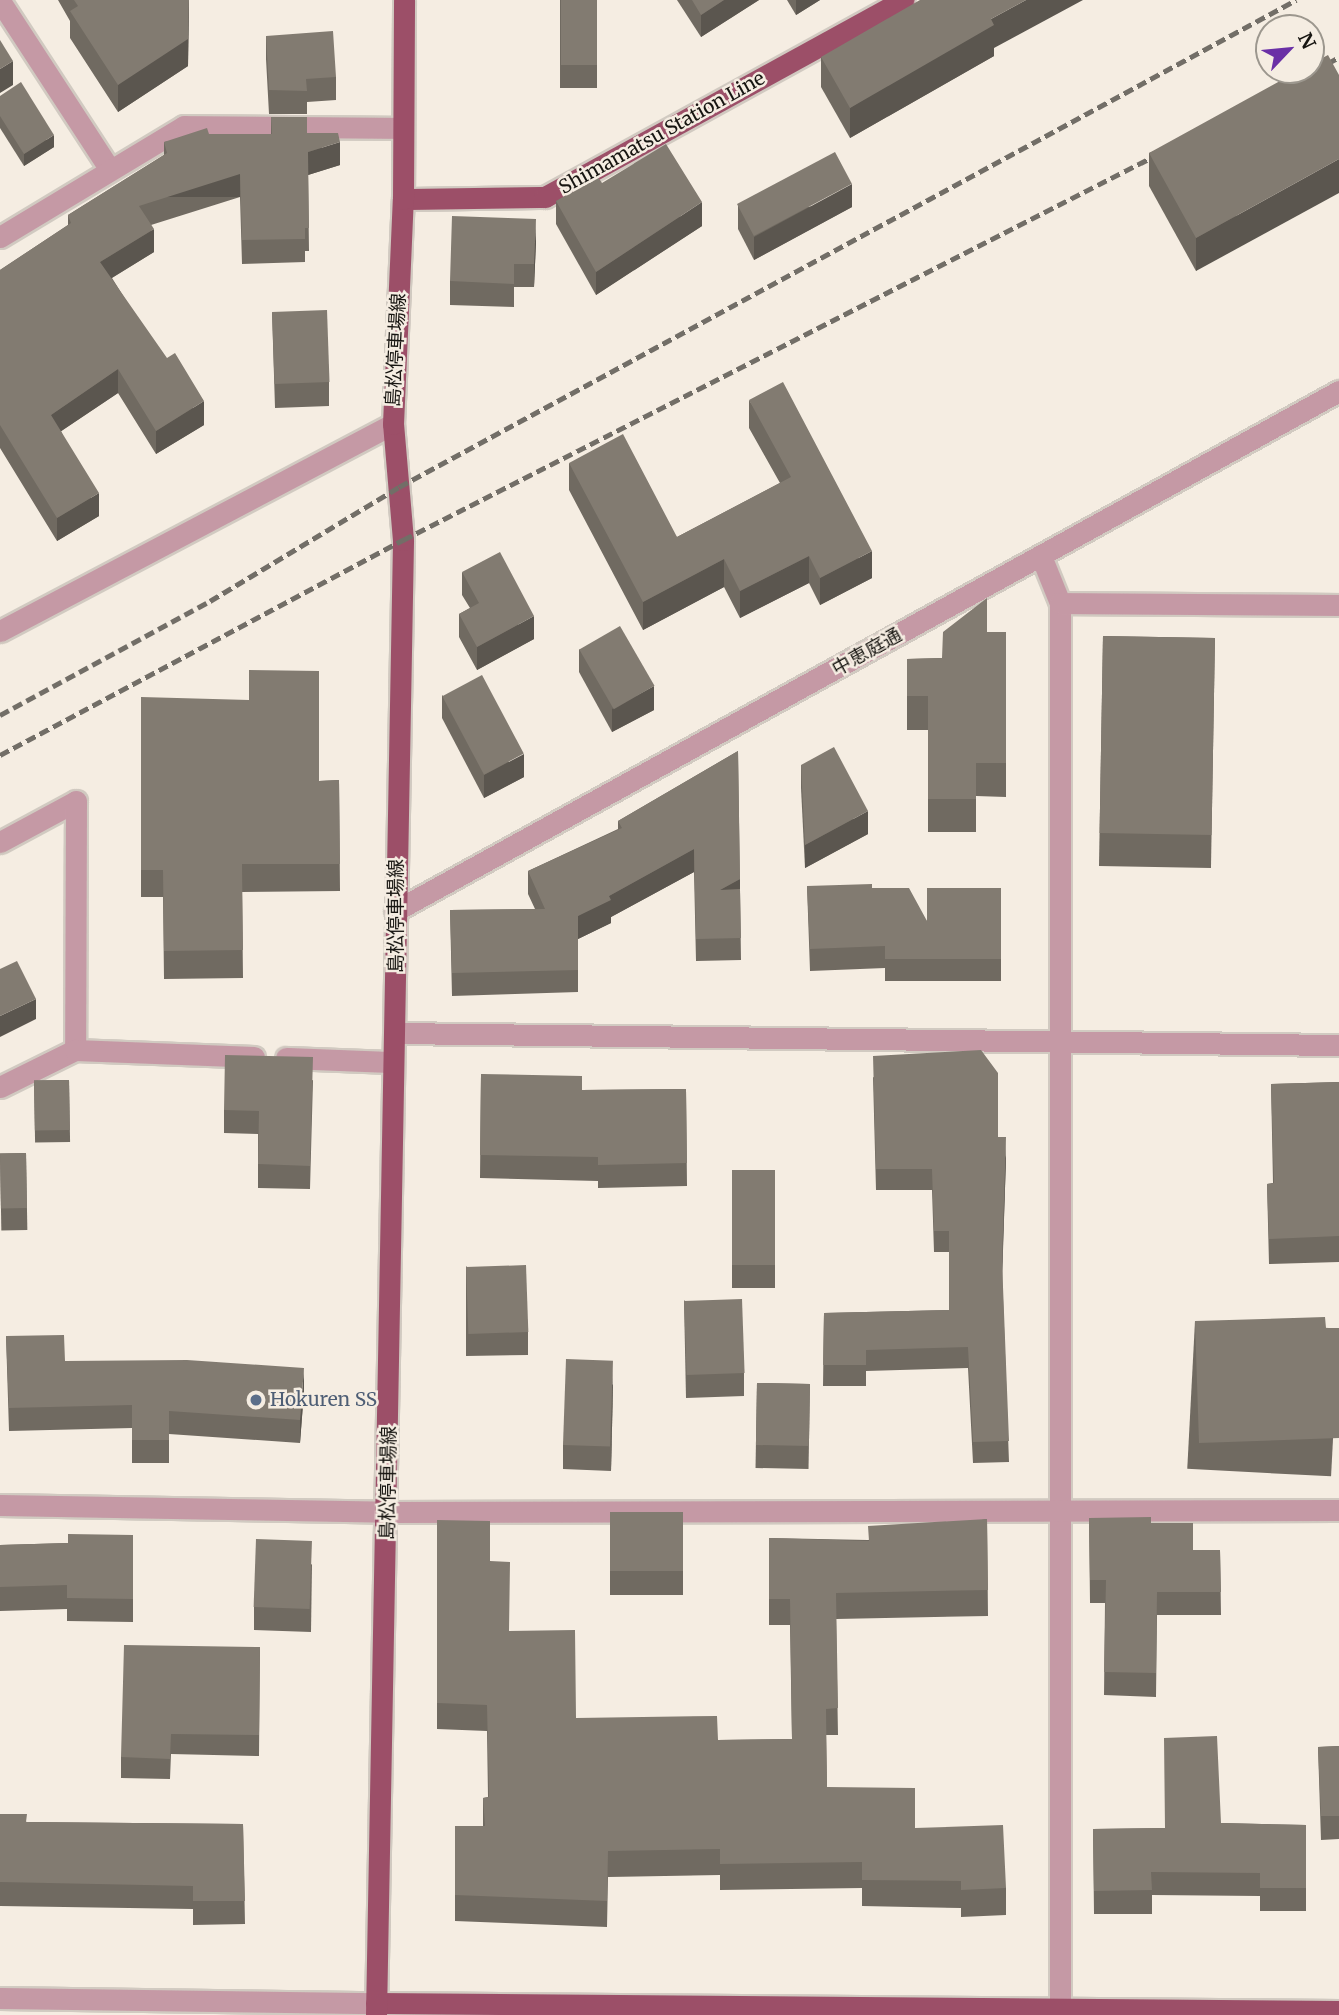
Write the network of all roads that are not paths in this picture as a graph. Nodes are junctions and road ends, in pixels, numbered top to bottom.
1 (404, 0) edge
2 (903, 0) edge
3 (0, 1) edge
4 (401, 128) junction
5 (109, 168) junction
6 (403, 200) junction
7 (0, 237) edge
8 (1339, 391) edge
9 (393, 424) junction
10 (1041, 556) junction
11 (1060, 603) junction
12 (1339, 604) edge
13 (0, 631) edge
14 (0, 842) edge
15 (395, 911) junction
16 (395, 1033) junction
17 (1057, 1043) junction
18 (1339, 1045) edge
19 (75, 1050) junction
20 (393, 1062) junction
21 (0, 1087) edge
22 (0, 1505) edge
23 (1058, 1510) junction
24 (1339, 1510) edge
25 (388, 1512) junction
26 (0, 1998) edge
27 (376, 2009) edge
28 (1339, 2011) edge
29 (1060, 2012) edge

1 - 4 main road, 島松停車場線
2 - 6 main road, Shimamatsu Station Line
3 - 5 street
4 - 5 street
4 - 6 main road, 島松停車場線
5 - 7 street
6 - 9 main road, 島松停車場線
8 - 10 street, 中恵庭通
9 - 13 street
9 - 15 main road, 島松停車場線
10 - 11 street
10 - 15 street, 中恵庭通
11 - 12 street
11 - 17 street
14 - 19 street
15 - 16 main road, 島松停車場線
16 - 17 street
16 - 20 main road, 島松停車場線
17 - 18 street
17 - 23 street
19 - 20 street
19 - 21 street
20 - 25 main road, 島松停車場線
22 - 25 street
23 - 24 street
23 - 25 street
23 - 29 street
25 - 27 main road, 島松停車場線
26 - 27 street
27 - 29 main road
28 - 29 main road

